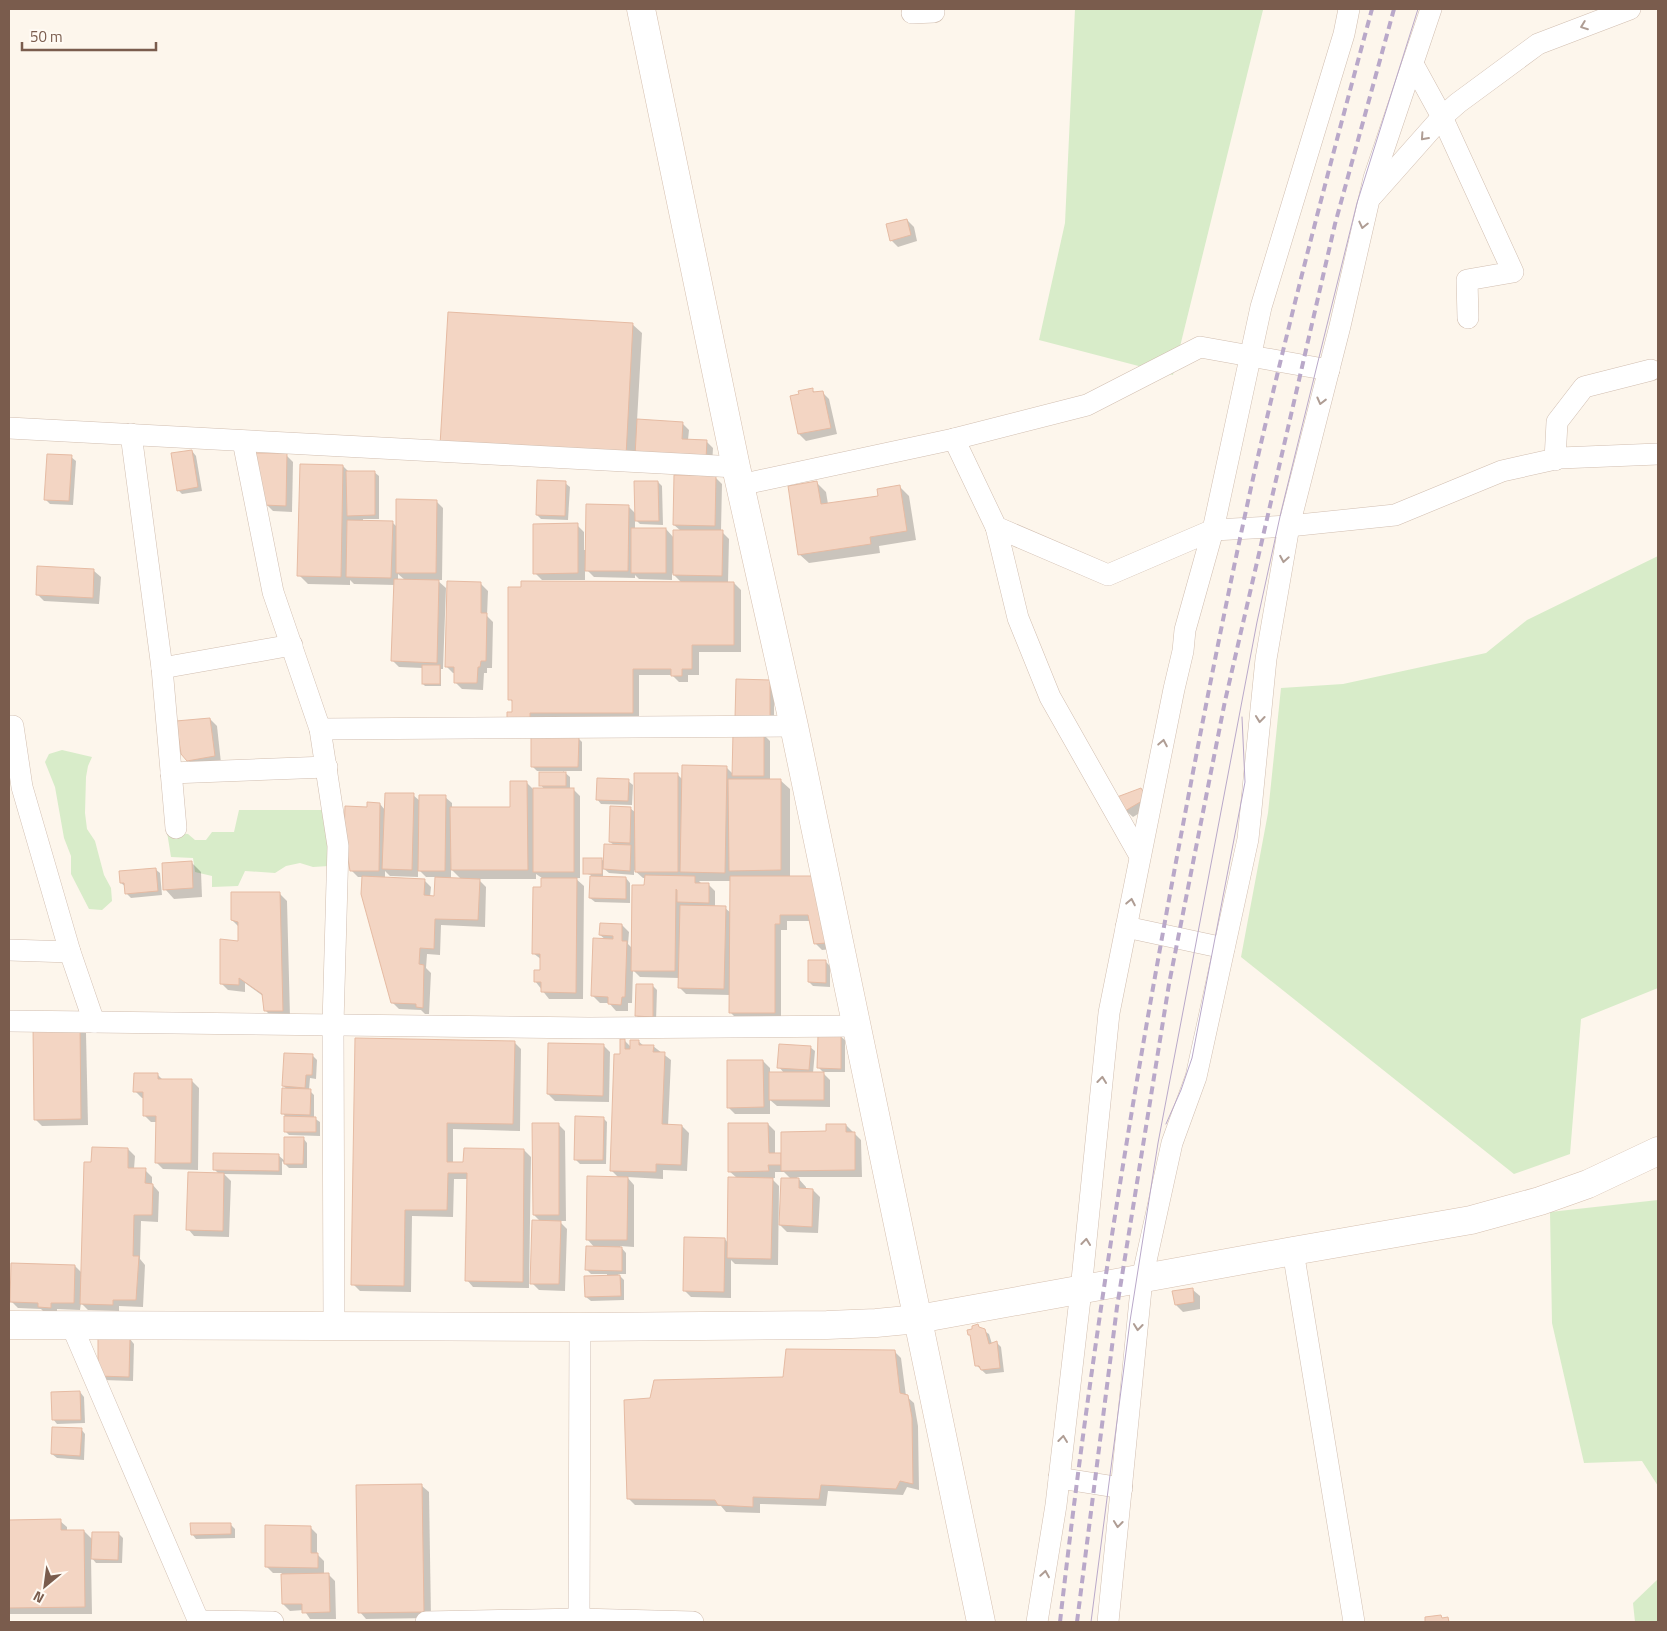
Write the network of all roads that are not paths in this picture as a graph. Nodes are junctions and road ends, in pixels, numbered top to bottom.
1 (641, 9) edge
2 (933, 9) edge
3 (1349, 9) edge
4 (1431, 9) edge
5 (1630, 9) edge
6 (912, 12) dead end
7 (1413, 64) junction
8 (1442, 117) junction
9 (1369, 198) junction
10 (1468, 318) dead end
11 (1250, 355) junction
12 (1329, 370) junction
13 (1651, 370) dead end
14 (9, 428) edge
15 (131, 434) junction
16 (954, 438) junction
17 (244, 441) junction
18 (1658, 454) edge
19 (1555, 460) junction
20 (738, 476) junction
21 (1289, 526) junction
22 (996, 527) junction
23 (1212, 530) junction
24 (292, 645) junction
25 (162, 668) junction
26 (9, 726) edge
27 (794, 726) junction
28 (320, 728) junction
29 (327, 767) junction
30 (171, 773) junction
31 (176, 828) dead end
32 (1140, 856) junction
33 (1126, 927) junction
34 (1224, 948) junction
35 (9, 950) edge
36 (70, 952) junction
37 (9, 1021) edge
38 (94, 1022) junction
39 (333, 1024) junction
40 (857, 1026) junction
41 (1658, 1151) edge
42 (1293, 1251) junction
43 (1142, 1279) junction
44 (1081, 1290) junction
45 (918, 1319) junction
46 (71, 1324) junction
47 (9, 1325) edge
48 (334, 1326) junction
49 (580, 1327) junction
50 (1059, 1478) junction
51 (1122, 1488) junction
52 (579, 1621) edge
53 (199, 1622) edge
54 (273, 1622) edge
55 (426, 1622) edge
56 (693, 1622) edge
57 (981, 1622) edge
58 (1037, 1622) edge
59 (1108, 1622) edge
60 (1354, 1622) edge

1 - 20 street
2 - 6 street
3 - 11 street
4 - 7 street
5 -> 8 street
7 - 8 street
7 - 9 street
8 -> 9 street
8 - 10 street
9 -> 12 street
11 - 12 street
11 - 16 street
11 - 23 street
12 -> 21 street
13 - 19 street
14 - 15 street
15 - 17 street
15 - 25 street
16 - 20 street
16 - 22 street
17 - 20 street
17 - 24 street
18 - 19 street
19 - 21 street
20 - 27 street
21 - 23 street
21 -> 34 street
22 - 23 street
22 - 32 street
32 -> 23 street
24 - 25 street
24 - 28 street
25 - 30 street
26 - 36 street
27 - 28 street
27 - 40 street
28 - 29 street
29 - 30 street
29 - 39 street
30 - 31 street
33 -> 32 street
33 - 34 street
44 -> 33 street
34 - 43 street
35 - 36 street
36 - 38 street
37 - 38 street
38 - 39 street
39 - 40 street
39 - 48 street
40 - 45 street
41 - 42 street
42 - 43 street
42 - 60 street
43 - 44 street
43 -> 51 street
44 - 45 street
50 -> 44 street
45 - 49 street
45 - 57 street
46 - 47 street
46 - 48 street
46 - 53 street
48 - 49 street
49 - 52 street
50 - 51 street
58 -> 50 street
51 -> 59 street
52 - 55 street
52 - 56 street
53 - 54 street

